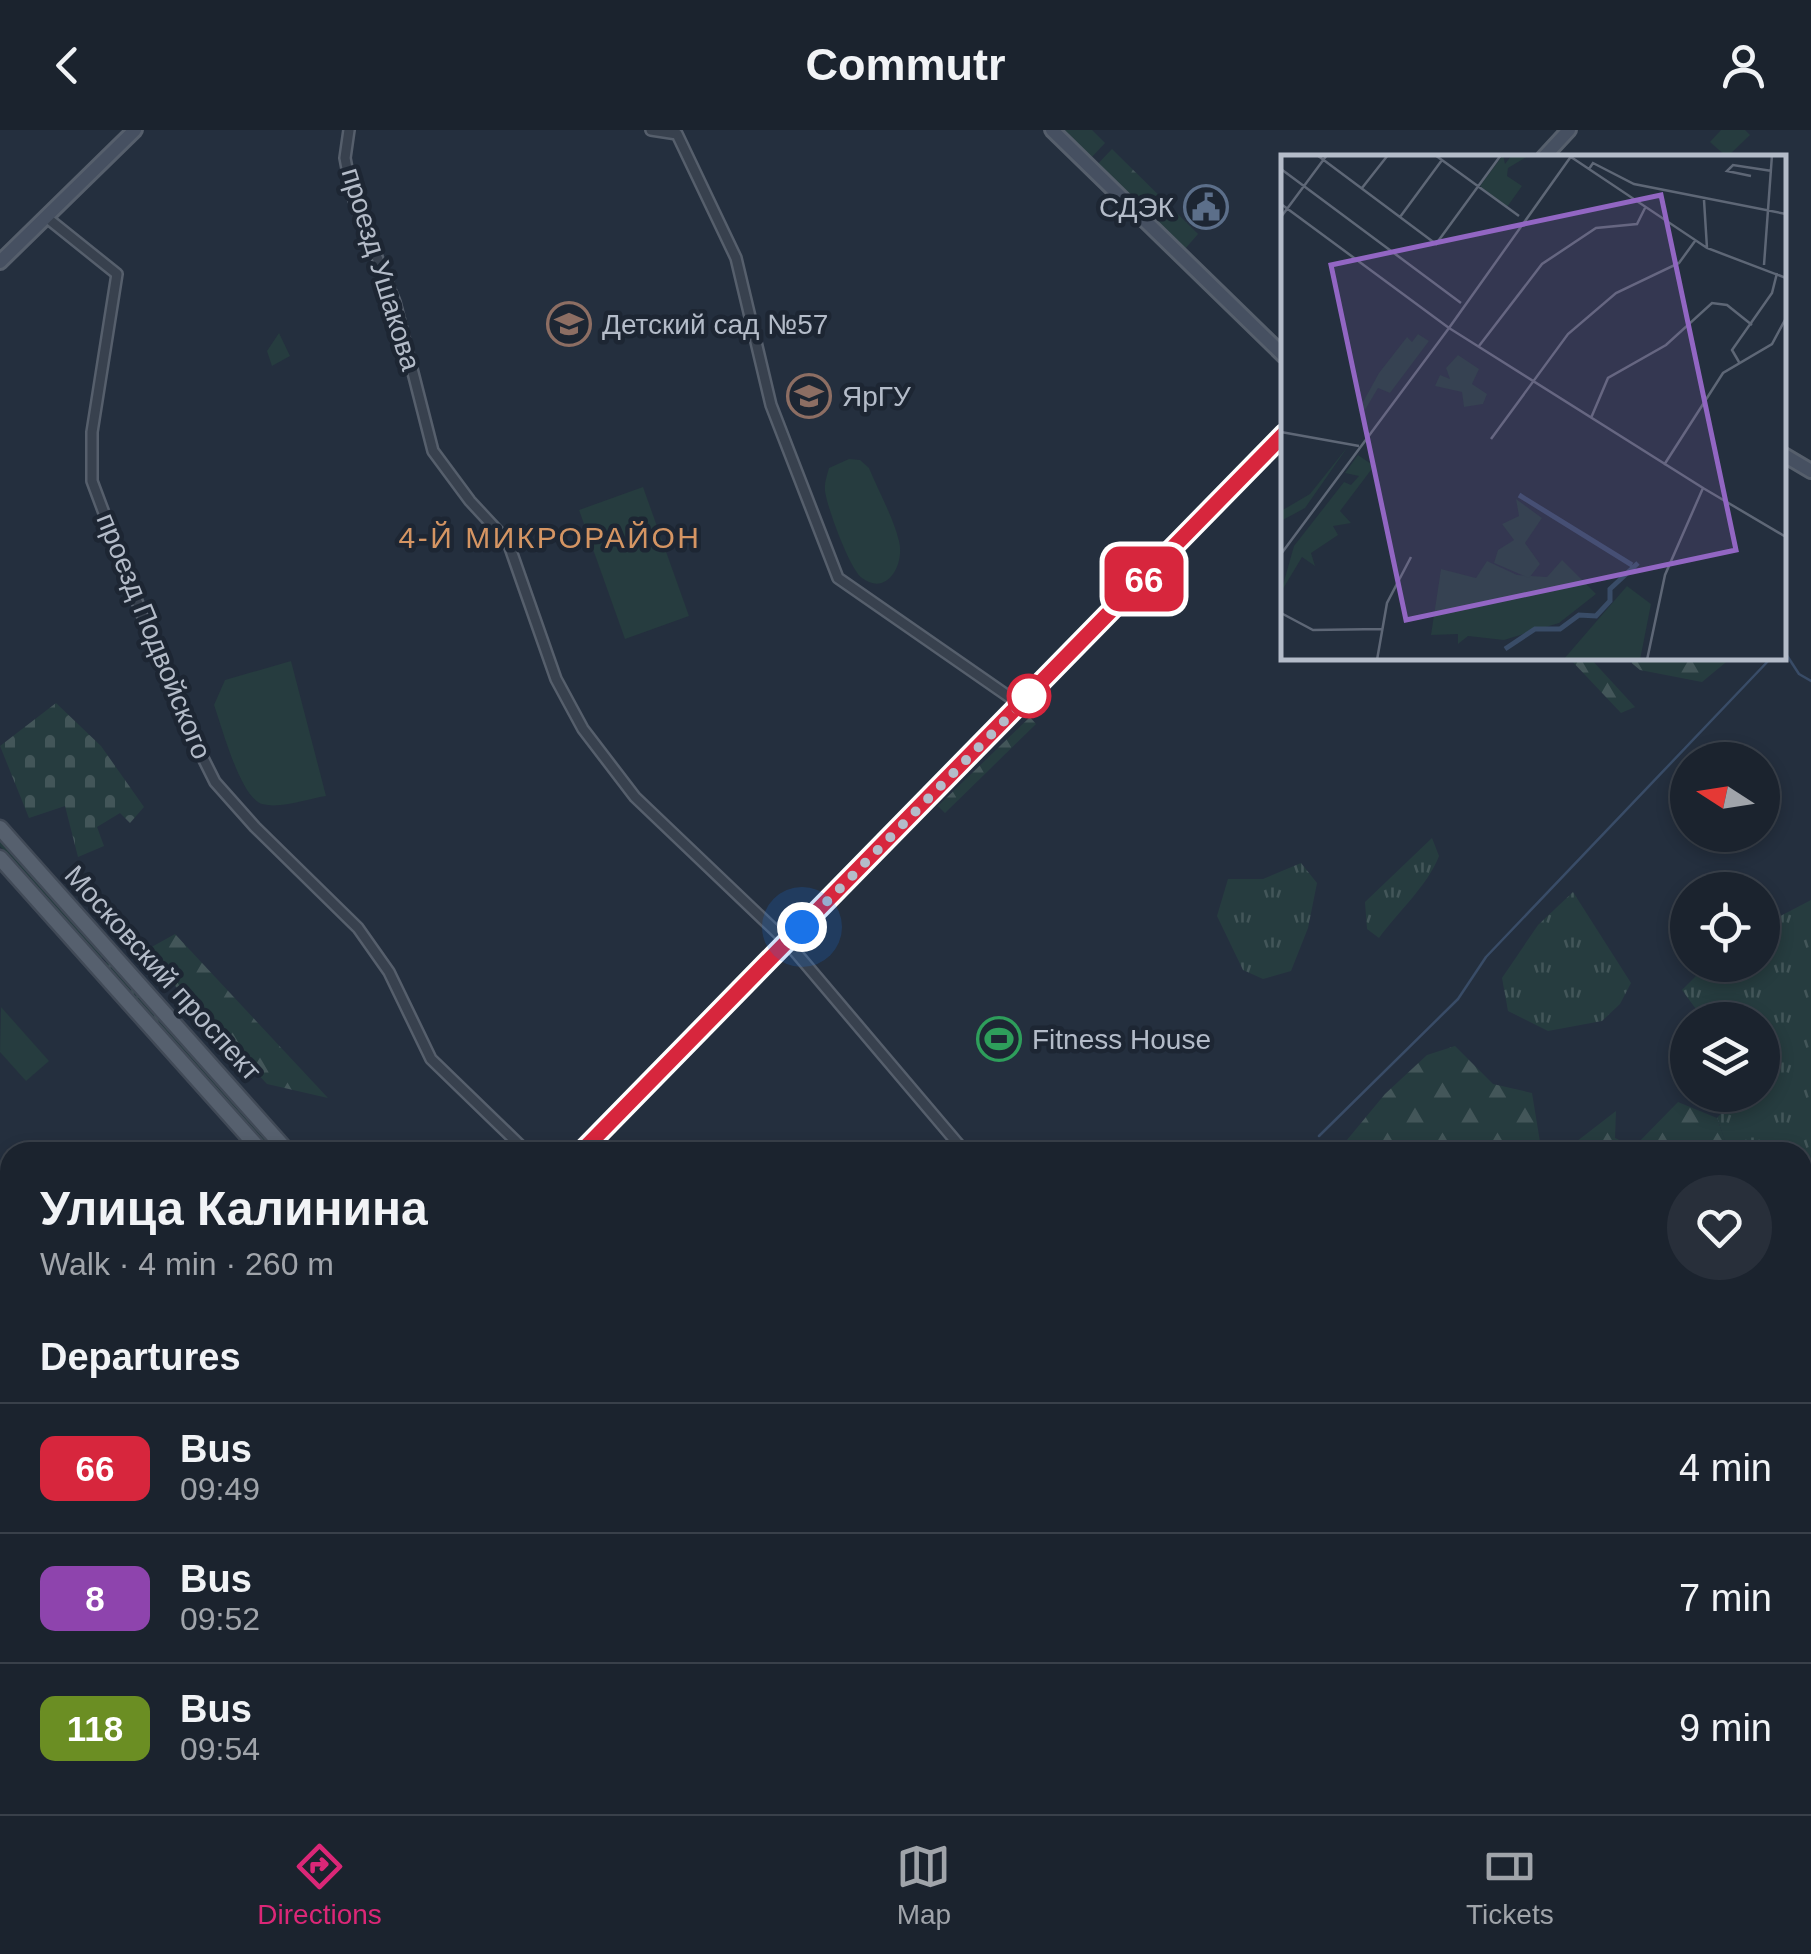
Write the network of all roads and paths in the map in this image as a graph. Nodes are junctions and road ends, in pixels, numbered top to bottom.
1 (136, 130) edge
2 (349, 130) edge
3 (650, 130) edge
4 (1052, 130) edge
5 (1568, 130) edge
6 (1546, 155) edge
7 (46, 218) junction
8 (0, 262) edge
9 (1281, 353) edge
10 (1281, 437) edge
11 (1786, 456) edge
12 (1811, 472) edge
13 (1020, 705) junction
14 (0, 828) edge
15 (0, 858) edge
16 (786, 942) junction
17 (253, 1142) edge
18 (279, 1142) edge
19 (517, 1142) edge
20 (591, 1142) edge
21 (956, 1142) edge

1 - 7 main road
2 - 16 street, проезд Ушакова
3 - 13 street
4 - 9 main road
5 - 6 main road
7 - 8 main road
7 - 19 street, проезд Подвойского
10 - 13 main road
11 - 12 main road
13 - 16 main road
14 - 18 main road, Московский проспект
15 - 17 main road, Московский проспект
16 - 20 main road
16 - 21 street, проезд Ушакова

